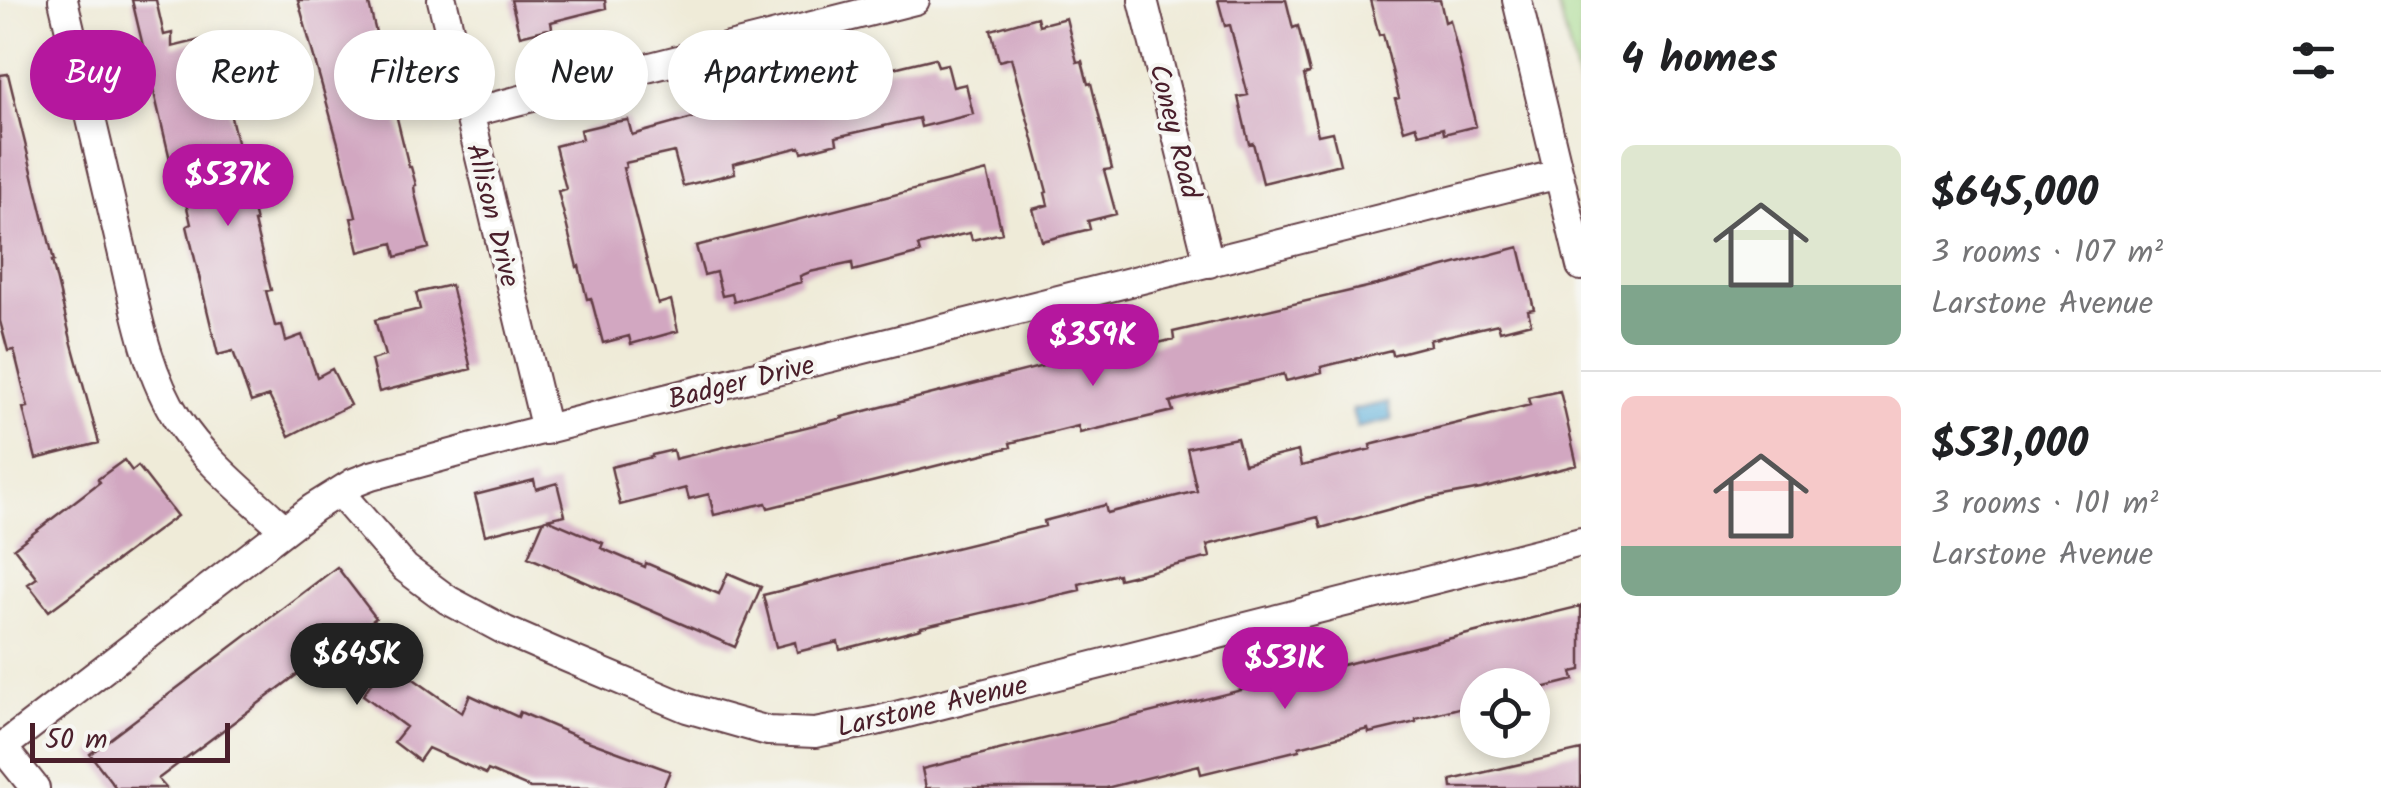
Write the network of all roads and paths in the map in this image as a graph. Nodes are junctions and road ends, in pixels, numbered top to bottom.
1 (62, 0) edge
2 (442, 0) edge
3 (915, 0) edge
4 (1143, 0) edge
5 (1517, 0) edge
6 (449, 30) edge
7 (495, 105) edge
8 (471, 120) edge
9 (1559, 174) junction
10 (1208, 263) junction
11 (1581, 266) edge
12 (546, 430) junction
13 (338, 492) junction
14 (284, 530) junction
15 (1581, 542) edge
16 (1, 748) edge
17 (35, 788) edge

1 - 14 street
2 - 6 street, Allison Drive
3 - 7 street
4 - 10 street, Coney Road
5 - 9 street
8 - 12 street, Allison Drive
9 - 10 street, Badger Drive
9 - 11 street
10 - 12 street, Badger Drive
12 - 13 street, Badger Drive
13 - 14 street, Badger Drive
13 - 15 street, Larstone Avenue
14 - 16 street, Badger Drive
16 - 17 street

